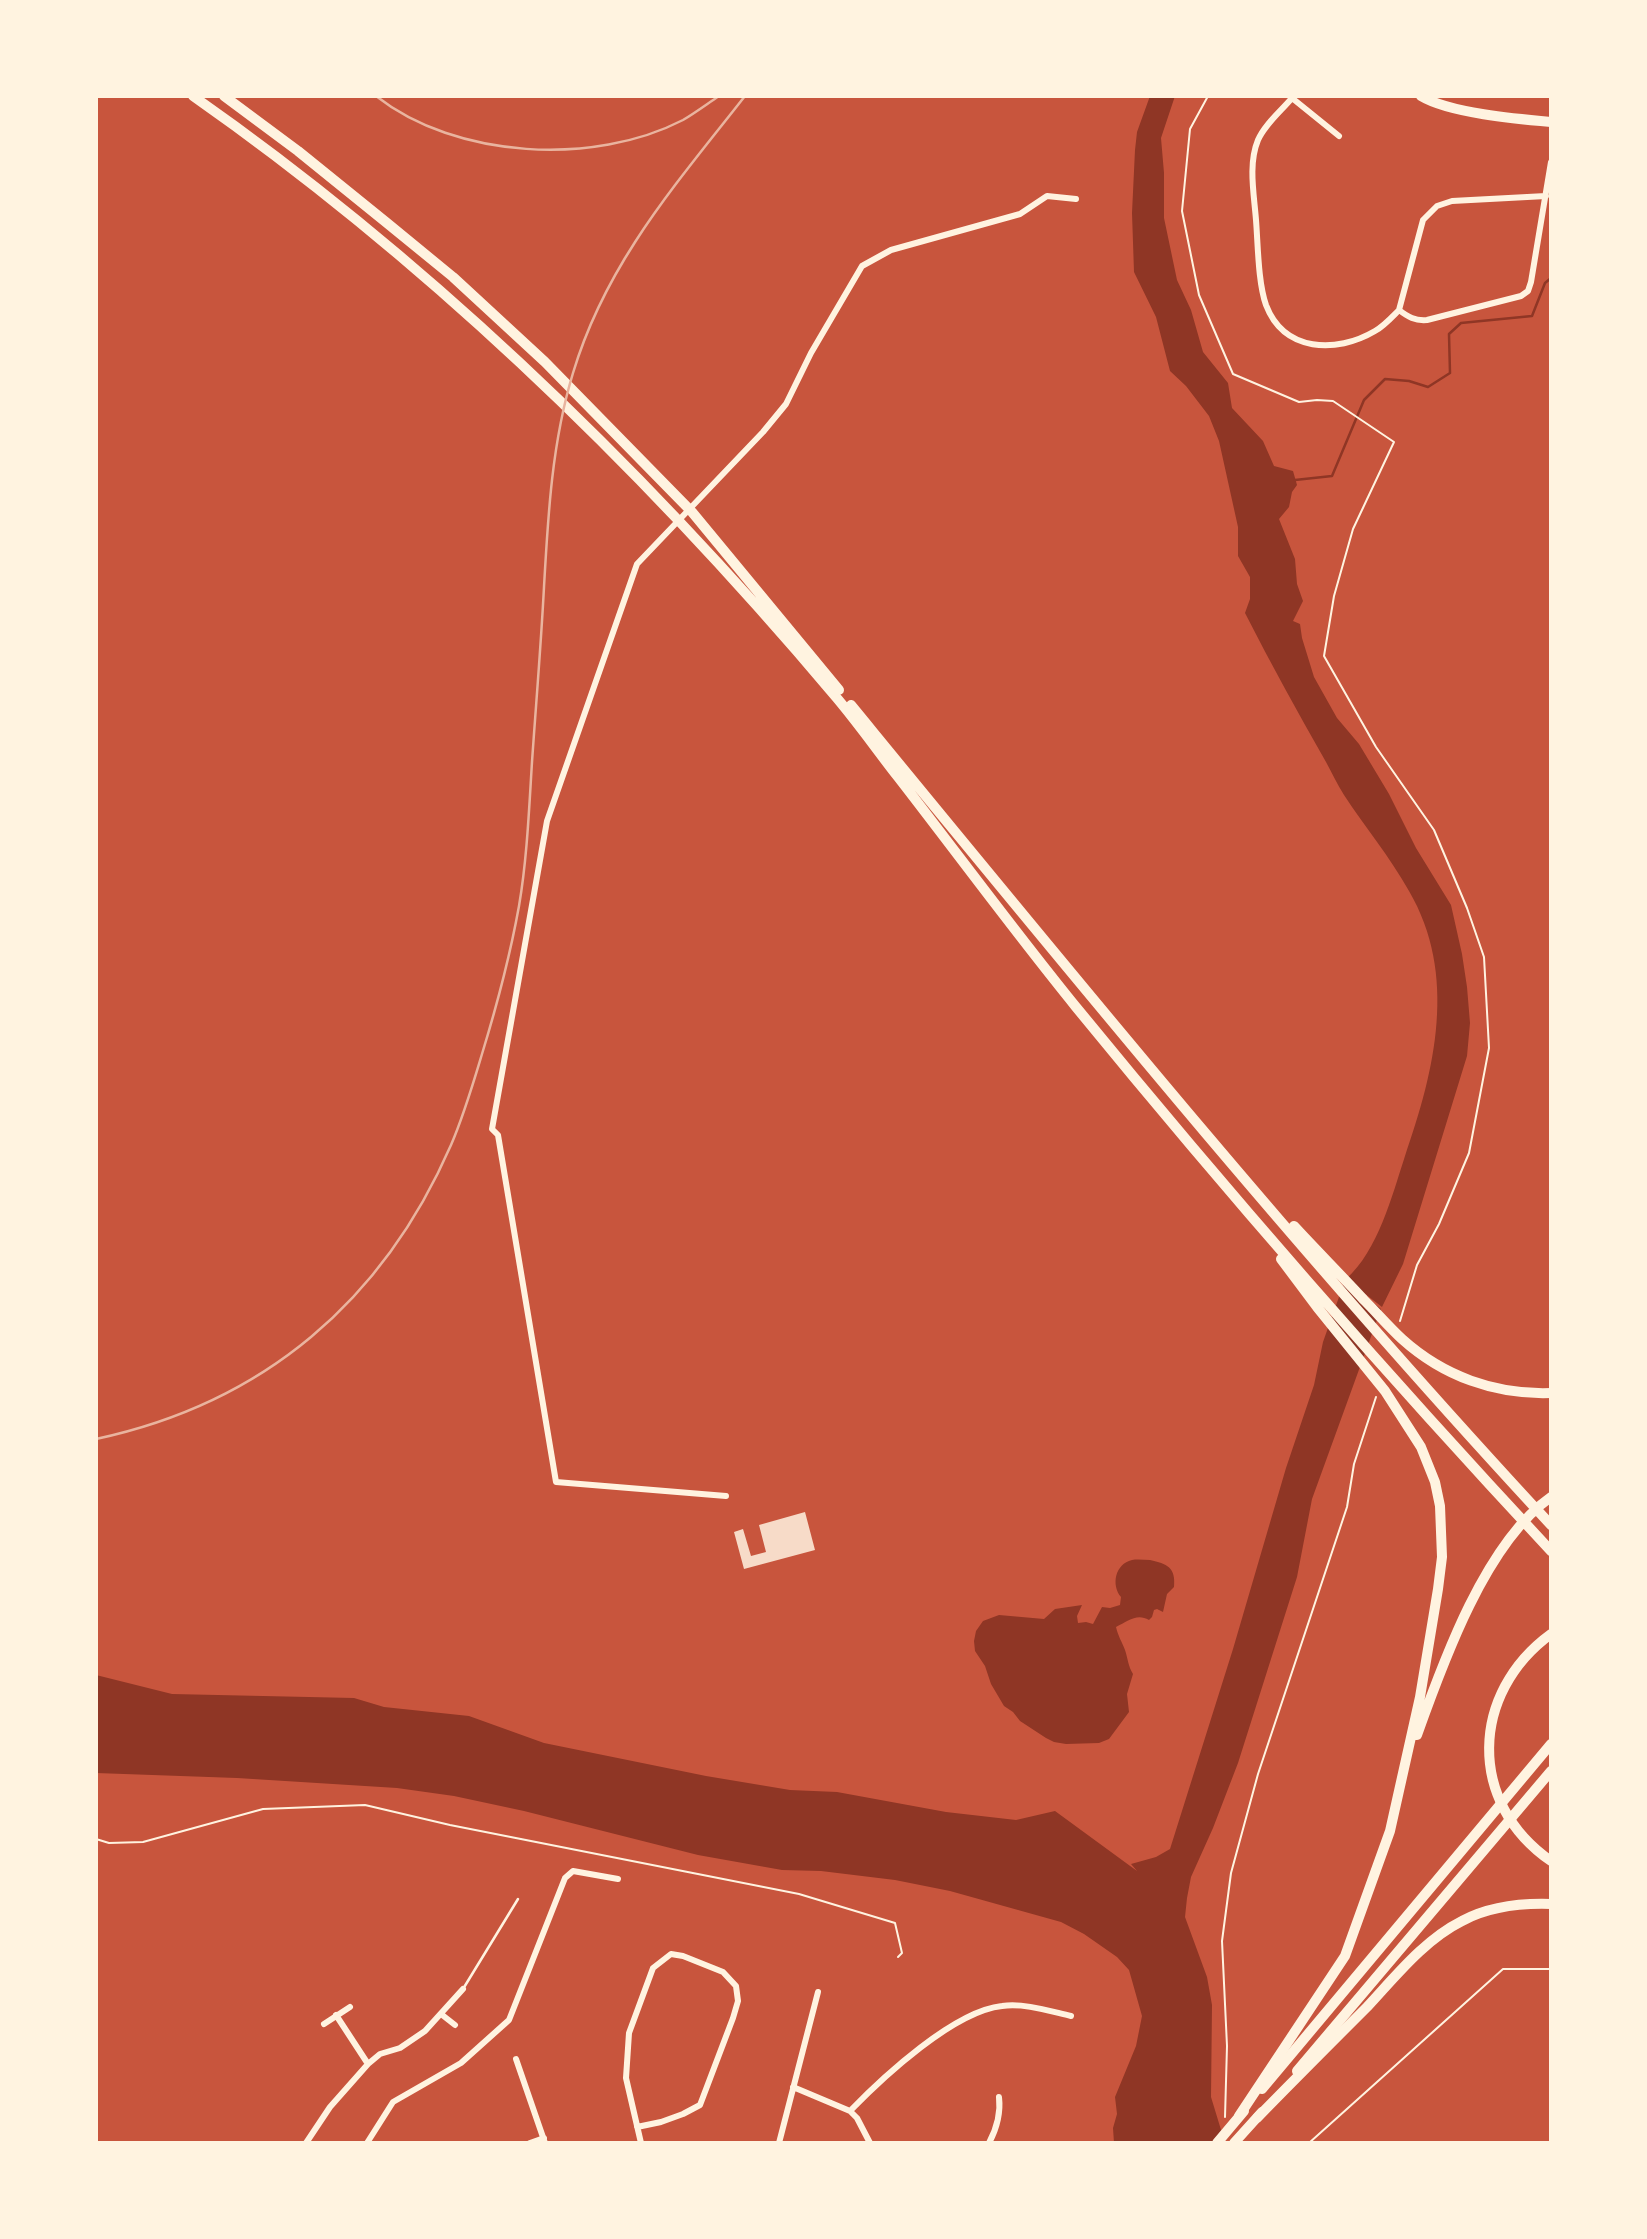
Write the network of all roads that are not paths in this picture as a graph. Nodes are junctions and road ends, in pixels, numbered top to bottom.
1 (193, 96) edge
2 (224, 96) edge
3 (1421, 96) edge
4 (1551, 122) edge
5 (1339, 136) dead end
6 (1551, 162) edge
7 (1546, 195) junction
8 (1076, 199) dead end
9 (1399, 310) junction
10 (1236, 1198) junction
11 (1329, 1270) junction
12 (1551, 1393) edge
13 (726, 1496) dead end
14 (1551, 1497) edge
15 (1548, 1522) edge
16 (1551, 1551) edge
17 (1551, 1634) edge
18 (1551, 1744) edge
19 (1551, 1771) edge
20 (1394, 1804) junction
21 (1546, 1858) edge
22 (618, 1879) dead end
23 (518, 1899) dead end
24 (1551, 1904) edge
25 (463, 1989) joint
26 (818, 1992) dead end
27 (349, 2007) dead end
28 (440, 2014) junction
29 (336, 2015) junction
30 (1071, 2016) dead end
31 (324, 2024) dead end
32 (455, 2025) dead end
33 (516, 2059) dead end
34 (368, 2064) junction
35 (793, 2087) junction
36 (999, 2097) dead end
37 (850, 2111) junction
38 (1256, 2118) junction
39 (1235, 2121) junction
40 (637, 2127) junction
41 (1237, 2139) edge
42 (544, 2141) edge
43 (306, 2143) edge
44 (367, 2143) edge
45 (530, 2143) edge
46 (641, 2143) edge
47 (779, 2143) edge
48 (870, 2143) edge
49 (989, 2143) edge
50 (1217, 2143) edge

1 - 10 highway
2 - 11 highway
3 - 4 main road
5 - 9 street
6 - 7 street
7 - 9 street
7 - 9 street
8 - 13 street
10 - 16 highway
10 - 20 highway
11 - 12 highway
11 - 15 highway
14 - 20 highway
17 - 21 highway
18 - 39 main road
19 - 38 main road
20 - 39 highway
22 - 44 street
23 - 25 lane
24 - 38 highway
25 - 28 street
26 - 35 street
27 - 29 street
28 - 32 street
28 - 34 street
29 - 31 street
29 - 34 street
30 - 37 street
33 - 42 street
34 - 43 street
35 - 37 street
35 - 47 street
36 - 49 street
37 - 48 street
38 - 41 main road
39 - 50 main road
40 - 40 street
40 - 46 street
42 - 45 street

